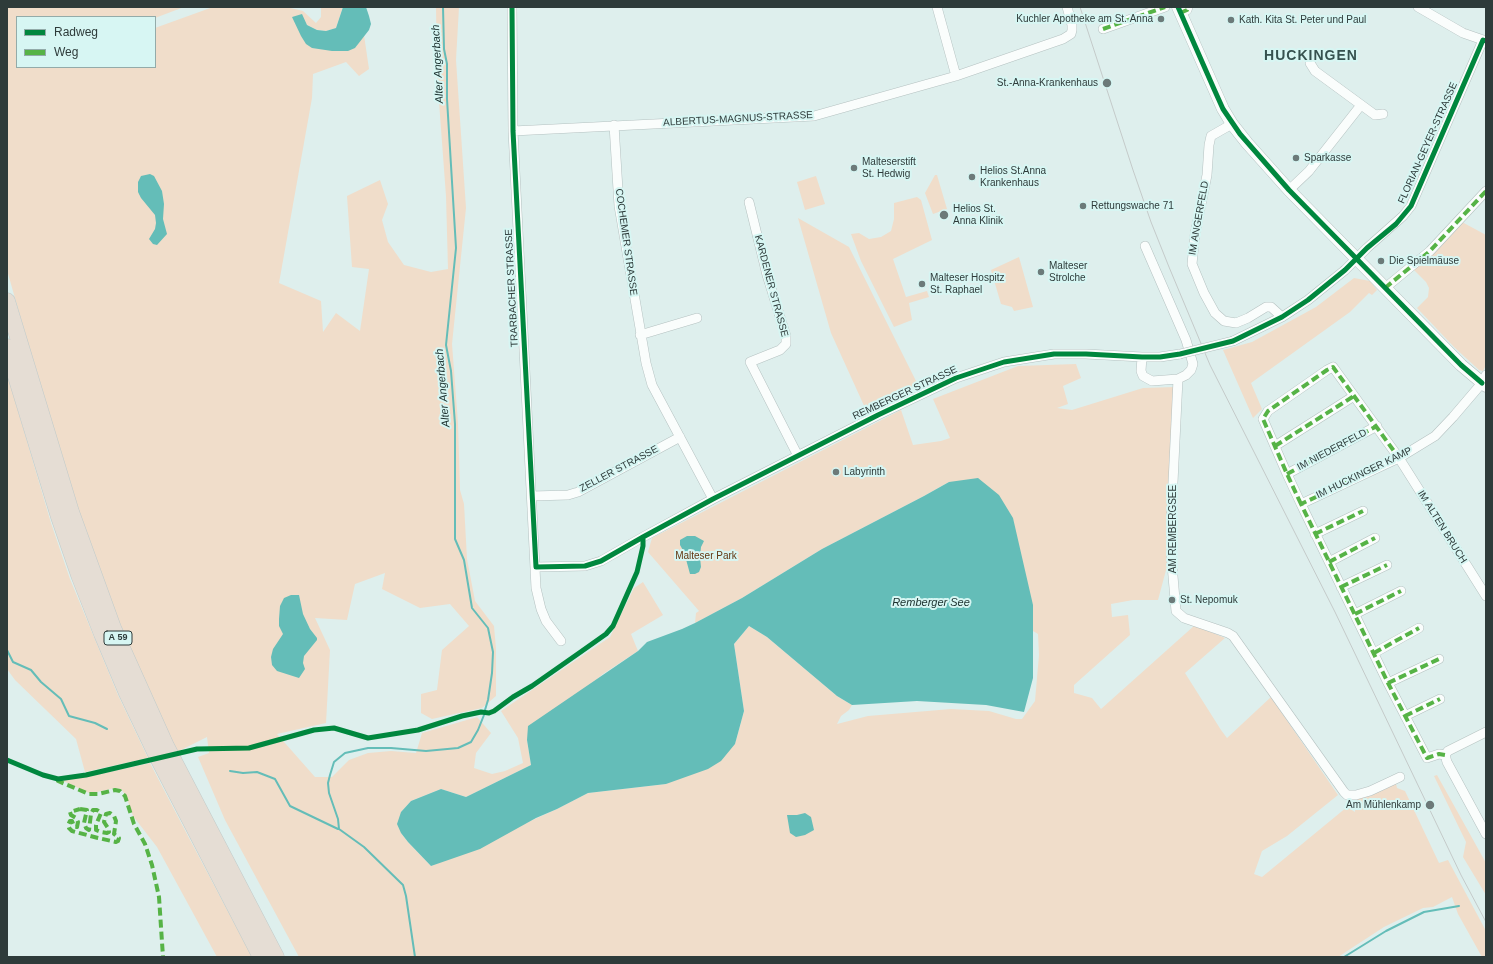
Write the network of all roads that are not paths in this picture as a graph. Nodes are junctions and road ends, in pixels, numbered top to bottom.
1 (512, 7) edge
2 (938, 7) edge
3 (1067, 7) edge
4 (1165, 7) edge
5 (1418, 7) edge
6 (1182, 9) edge
7 (1103, 29) dead end
8 (1484, 41) edge
9 (1310, 63) dead end
10 (956, 76) junction
11 (1361, 105) junction
12 (1383, 114) dead end
13 (1232, 124) junction
14 (614, 125) junction
15 (513, 131) junction
16 (1289, 190) junction
17 (1486, 191) edge
18 (748, 202) dead end
19 (1146, 246) dead end
20 (1357, 258) junction
21 (1385, 288) junction
22 (7, 301) edge
23 (1282, 317) junction
24 (697, 318) dead end
25 (640, 335) junction
26 (7, 347) edge
27 (1142, 357) junction
28 (1178, 379) junction
29 (1485, 381) edge
30 (1354, 396) junction
31 (1377, 426) junction
32 (680, 437) junction
33 (1275, 446) junction
34 (798, 456) junction
35 (1399, 458) junction
36 (1287, 474) junction
37 (532, 496) junction
38 (713, 499) junction
39 (1301, 504) junction
40 (1363, 511) dead end
41 (1315, 534) junction
42 (1375, 538) dead end
43 (1329, 562) junction
44 (1387, 565) dead end
45 (536, 567) junction
46 (1341, 588) junction
47 (1401, 591) dead end
48 (1486, 596) edge
49 (1355, 614) junction
50 (1419, 628) dead end
51 (561, 641) dead end
52 (1374, 653) junction
53 (1439, 659) dead end
54 (1388, 683) junction
55 (1440, 699) dead end
56 (1405, 716) junction
57 (1486, 732) edge
58 (1445, 755) junction
59 (1400, 777) dead end
60 (1486, 834) edge
61 (261, 957) edge
62 (276, 957) edge

1 - 15 street, TRARBACHER STRASSE
2 - 10 street
3 - 10 street, ALBERTUS-MAGNUS-STRASSE
4 - 7 street
5 - 8 street
6 - 13 main road
8 - 20 street, FLORIAN-GEYER-STRASSE
9 - 11 street
10 - 14 street, ALBERTUS-MAGNUS-STRASSE
11 - 12 street
11 - 16 street
13 - 16 main road
13 - 23 street, IM ANGERFELD
14 - 15 street, ALBERTUS-MAGNUS-STRASSE
14 - 25 street, COCHEMER STRASSE
15 - 37 street, TRARBACHER STRASSE
16 - 20 main road
17 - 21 street
18 - 34 street, KARDENER STRASSE
19 - 28 street
20 - 21 main road
20 - 23 street, REMBERGER STRASSE
21 - 29 main road
22 - 62 highway, A 59
23 - 27 street, REMBERGER STRASSE, bridge
24 - 25 street
25 - 32 street, COCHEMER STRASSE
26 - 61 highway, A 59
27 - 28 street
27 - 34 street, REMBERGER STRASSE
28 - 59 street, AM REMBERGSEE
29 - 35 street, IM HUCKINGER KAMP
30 - 31 street, IM NIEDERFELD
30 - 33 street
30 - 33 street, IM NIEDERFELD
31 - 35 street, IM NIEDERFELD
31 - 36 street, IM NIEDERFELD
32 - 37 street, ZELLER STRASSE
32 - 38 street, COCHEMER STRASSE
33 - 36 street, IM NIEDERFELD
34 - 38 street, REMBERGER STRASSE
35 - 39 street, IM HUCKINGER KAMP
35 - 48 street, IM ALTEN BRUCH
36 - 39 street, IM NIEDERFELD
37 - 45 street, TRARBACHER STRASSE
38 - 45 street, REMBERGER STRASSE
39 - 41 street
40 - 41 street
41 - 43 street
42 - 43 street
43 - 46 street
44 - 46 street
45 - 51 street, TRARBACHER STRASSE
46 - 49 street
47 - 49 street
49 - 52 street
50 - 52 street
52 - 54 street
53 - 54 street
54 - 56 street
55 - 56 street
56 - 58 street
57 - 58 street
58 - 60 street

